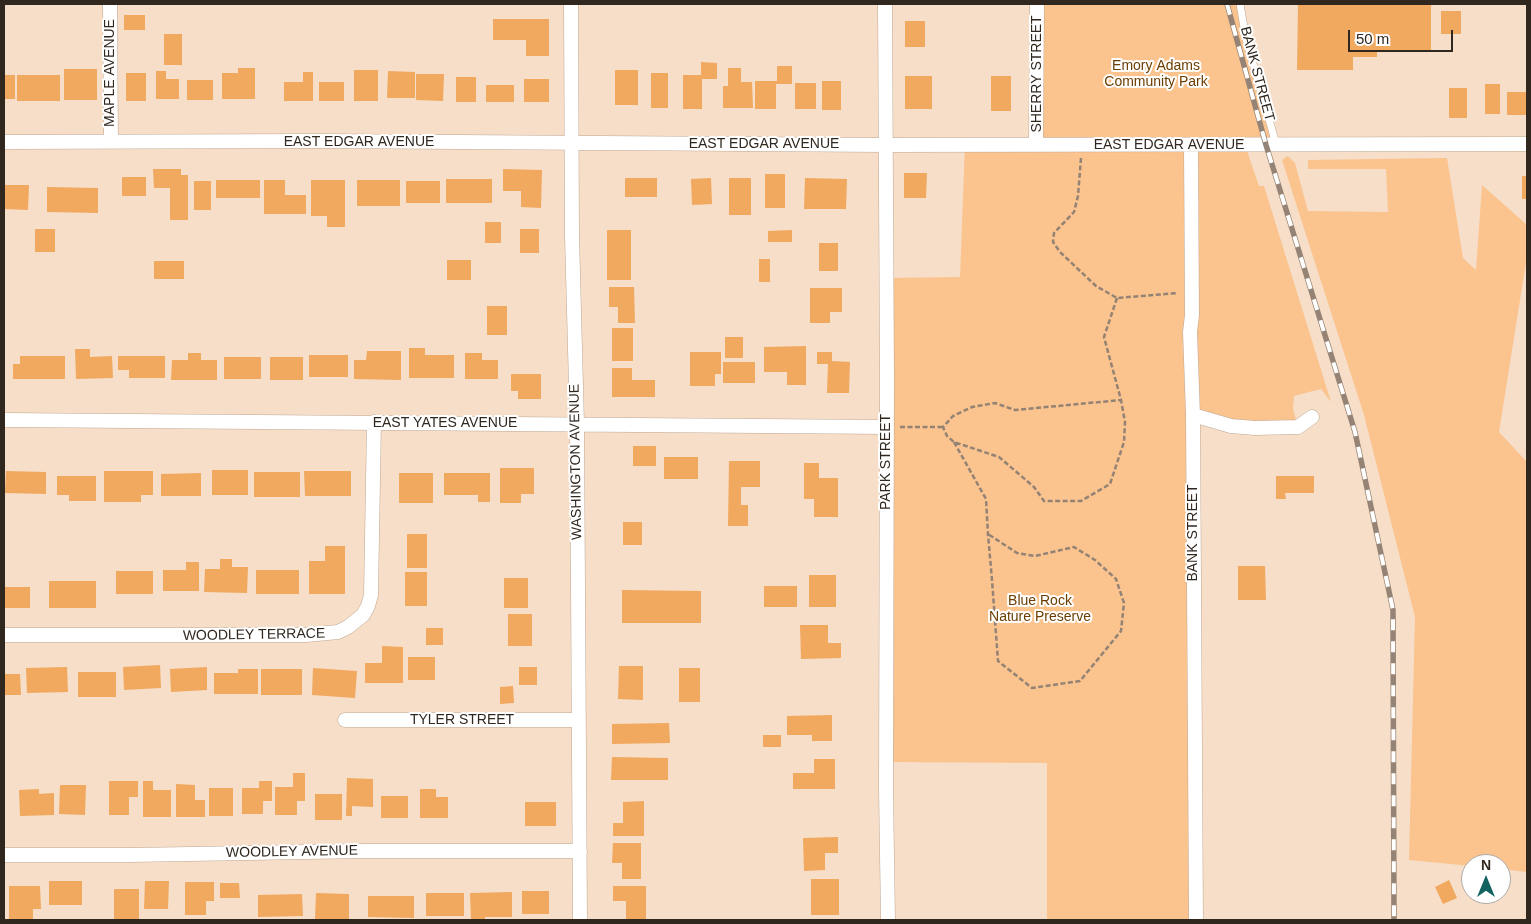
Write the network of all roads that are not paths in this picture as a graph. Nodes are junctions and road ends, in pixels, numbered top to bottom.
1 (110, 4) edge
2 (571, 4) edge
3 (885, 4) edge
4 (1037, 4) edge
5 (1240, 4) edge
6 (111, 141) junction
7 (4, 142) edge
8 (572, 143) junction
9 (1036, 144) junction
10 (1276, 144) junction
11 (1525, 144) edge
12 (885, 145) junction
13 (1191, 145) junction
14 (1193, 415) junction
15 (1312, 418) dead end
16 (4, 420) edge
17 (374, 422) junction
18 (577, 424) junction
19 (886, 427) junction
20 (4, 635) edge
21 (345, 720) dead end
22 (579, 720) junction
23 (580, 851) junction
24 (4, 855) edge
25 (580, 920) edge
26 (888, 920) edge
27 (1196, 920) edge

1 - 6 street, MAPLE AVENUE
2 - 8 street, WASHINGTON AVENUE
3 - 12 street, PARK STREET
4 - 9 street, SHERRY STREET
5 - 10 lane, BANK STREET
6 - 7 street, EAST EDGAR AVENUE
6 - 8 street, EAST EDGAR AVENUE
8 - 12 street, EAST EDGAR AVENUE
8 - 18 street, WASHINGTON AVENUE
9 - 12 street, EAST EDGAR AVENUE
9 - 13 street, EAST EDGAR AVENUE
10 - 11 street, EAST EDGAR AVENUE
10 - 13 street, EAST EDGAR AVENUE
12 - 19 street, PARK STREET
13 - 14 street, BANK STREET
14 - 15 street
14 - 27 street, BANK STREET
16 - 17 street, EAST YATES AVENUE
17 - 18 street, EAST YATES AVENUE
17 - 20 street, WOODLEY TERRACE
18 - 19 street, EAST YATES AVENUE
18 - 22 street, WASHINGTON AVENUE
19 - 26 street, PARK STREET
21 - 22 street, TYLER STREET
22 - 23 street, WASHINGTON AVENUE
23 - 24 street, WOODLEY AVENUE
23 - 25 street, WASHINGTON AVENUE

